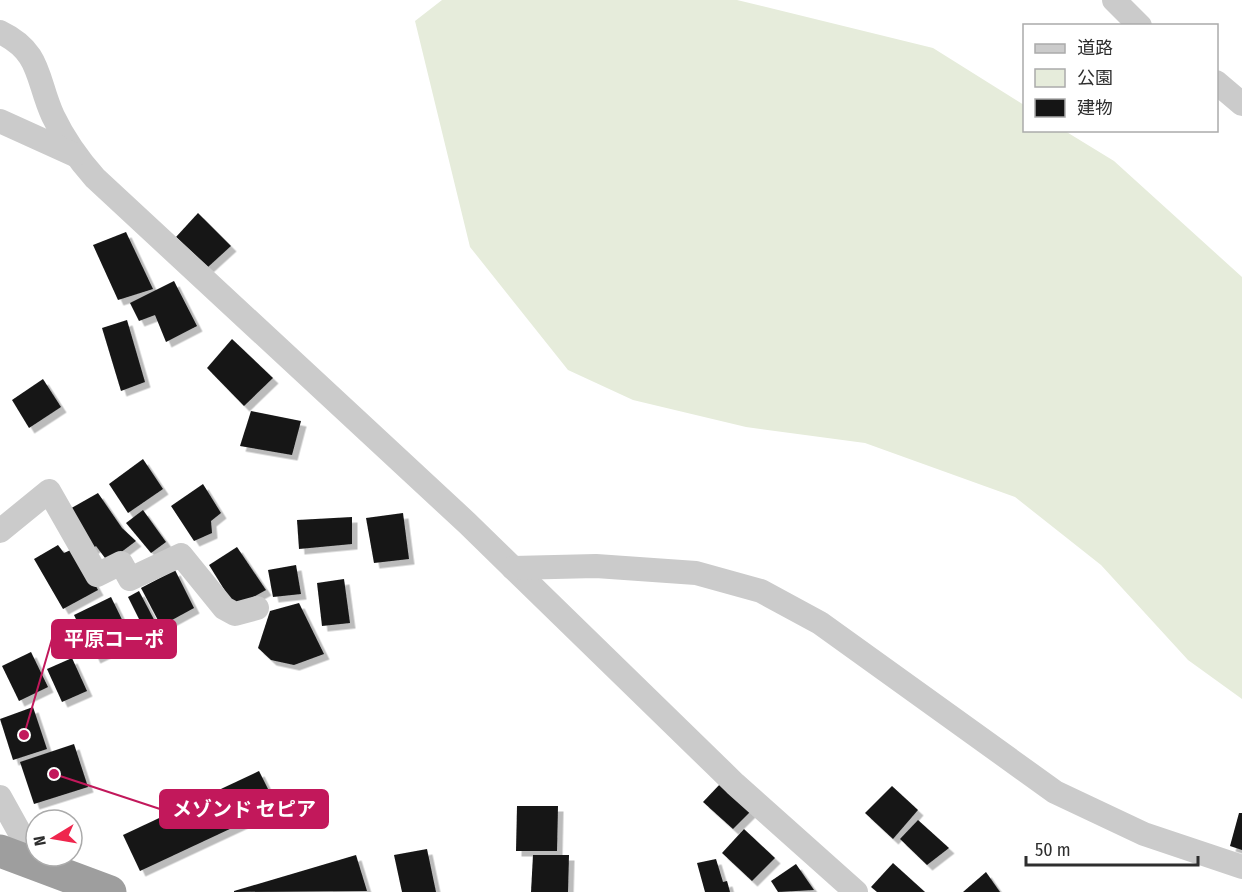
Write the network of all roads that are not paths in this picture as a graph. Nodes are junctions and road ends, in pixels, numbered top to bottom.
1 (1114, 0) edge
2 (1138, 24) edge
3 (0, 32) edge
4 (1218, 84) edge
5 (1242, 104) edge
6 (0, 121) edge
7 (75, 154) junction
8 (0, 531) edge
9 (513, 568) junction
10 (257, 608) dead end
11 (0, 797) edge
12 (10, 854) edge
13 (1242, 867) edge
14 (110, 892) edge
15 (856, 892) edge

1 - 2 street
3 - 7 street
4 - 5 street
6 - 7 street
7 - 9 street
8 - 10 street
9 - 13 street
9 - 15 street
11 - 12 street
12 - 14 highway

